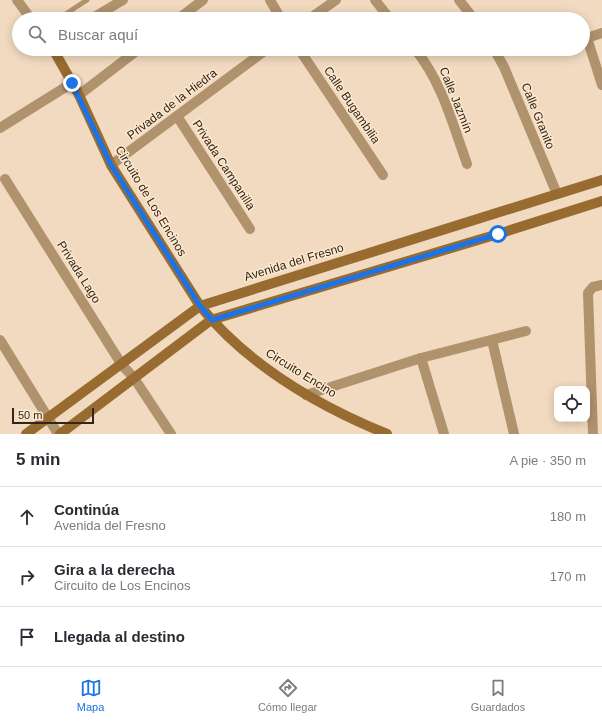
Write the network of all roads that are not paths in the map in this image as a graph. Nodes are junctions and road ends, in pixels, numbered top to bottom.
1 (17, 0) edge
2 (87, 0) edge
3 (123, 0) edge
4 (203, 0) edge
5 (270, 0) edge
6 (336, 0) edge
7 (375, 0) edge
8 (459, 0) edge
9 (26, 12) edge
10 (69, 12) edge
11 (103, 12) edge
12 (187, 12) edge
13 (277, 12) edge
14 (319, 12) edge
15 (384, 12) edge
16 (468, 12) edge
17 (602, 33) edge
18 (590, 37) edge
19 (590, 48) edge
20 (57, 56) edge
21 (130, 56) edge
22 (258, 56) edge
23 (304, 56) edge
24 (420, 56) edge
25 (498, 56) edge
26 (72, 83) junction
27 (602, 86) edge
28 (79, 95) junction
29 (177, 116) junction
30 (1, 126) edge
31 (467, 164) dead end
32 (111, 165) junction
33 (383, 175) dead end
34 (5, 179) dead end
35 (602, 180) edge
36 (557, 194) junction
37 (602, 201) edge
38 (250, 229) dead end
39 (602, 285) edge
40 (200, 306) junction
41 (212, 320) junction
42 (526, 332) dead end
43 (0, 340) edge
44 (492, 340) junction
45 (421, 358) junction
46 (122, 365) junction
47 (134, 378) junction
48 (306, 395) junction
49 (49, 419) junction
50 (26, 434) edge
51 (59, 434) edge
52 (171, 434) edge
53 (387, 434) edge
54 (444, 434) edge
55 (514, 434) edge
56 (593, 434) edge

1 - 9 street
2 - 10 lane
3 - 11 street
4 - 12 street
5 - 13 street
6 - 14 street
7 - 15 street
8 - 16 street
17 - 18 street
19 - 27 street
20 - 26 street, Circuito de Los Encinos
21 - 28 street
22 - 29 street, Privada de la Hiedra
23 - 33 street, Calle Bugambilia
24 - 31 street, Calle Jazmín
25 - 36 street, Calle Granito
26 - 28 street, Circuito de Los Encinos
26 - 30 street
28 - 32 street, Circuito de Los Encinos
29 - 32 street, Privada de la Hiedra
29 - 38 street, Privada Campanilla
32 - 40 street, Circuito de Los Encinos
34 - 46 street, Privada Lago
35 - 36 street, Avenida del Fresno
36 - 40 street, Avenida del Fresno
37 - 41 street
39 - 56 street
40 - 41 street, Circuito de Los Encinos
40 - 46 street, Avenida del Fresno
41 - 47 street
41 - 48 street, Circuito Encino
42 - 44 street
43 - 49 street
44 - 45 street
44 - 55 street
45 - 48 street
45 - 54 street
46 - 47 street, Privada Lago
46 - 49 street, Avenida del Fresno
47 - 51 street
47 - 52 street, Privada Lago
48 - 53 street, Circuito Encino
49 - 50 street, Avenida del Fresno
49 - 51 street

